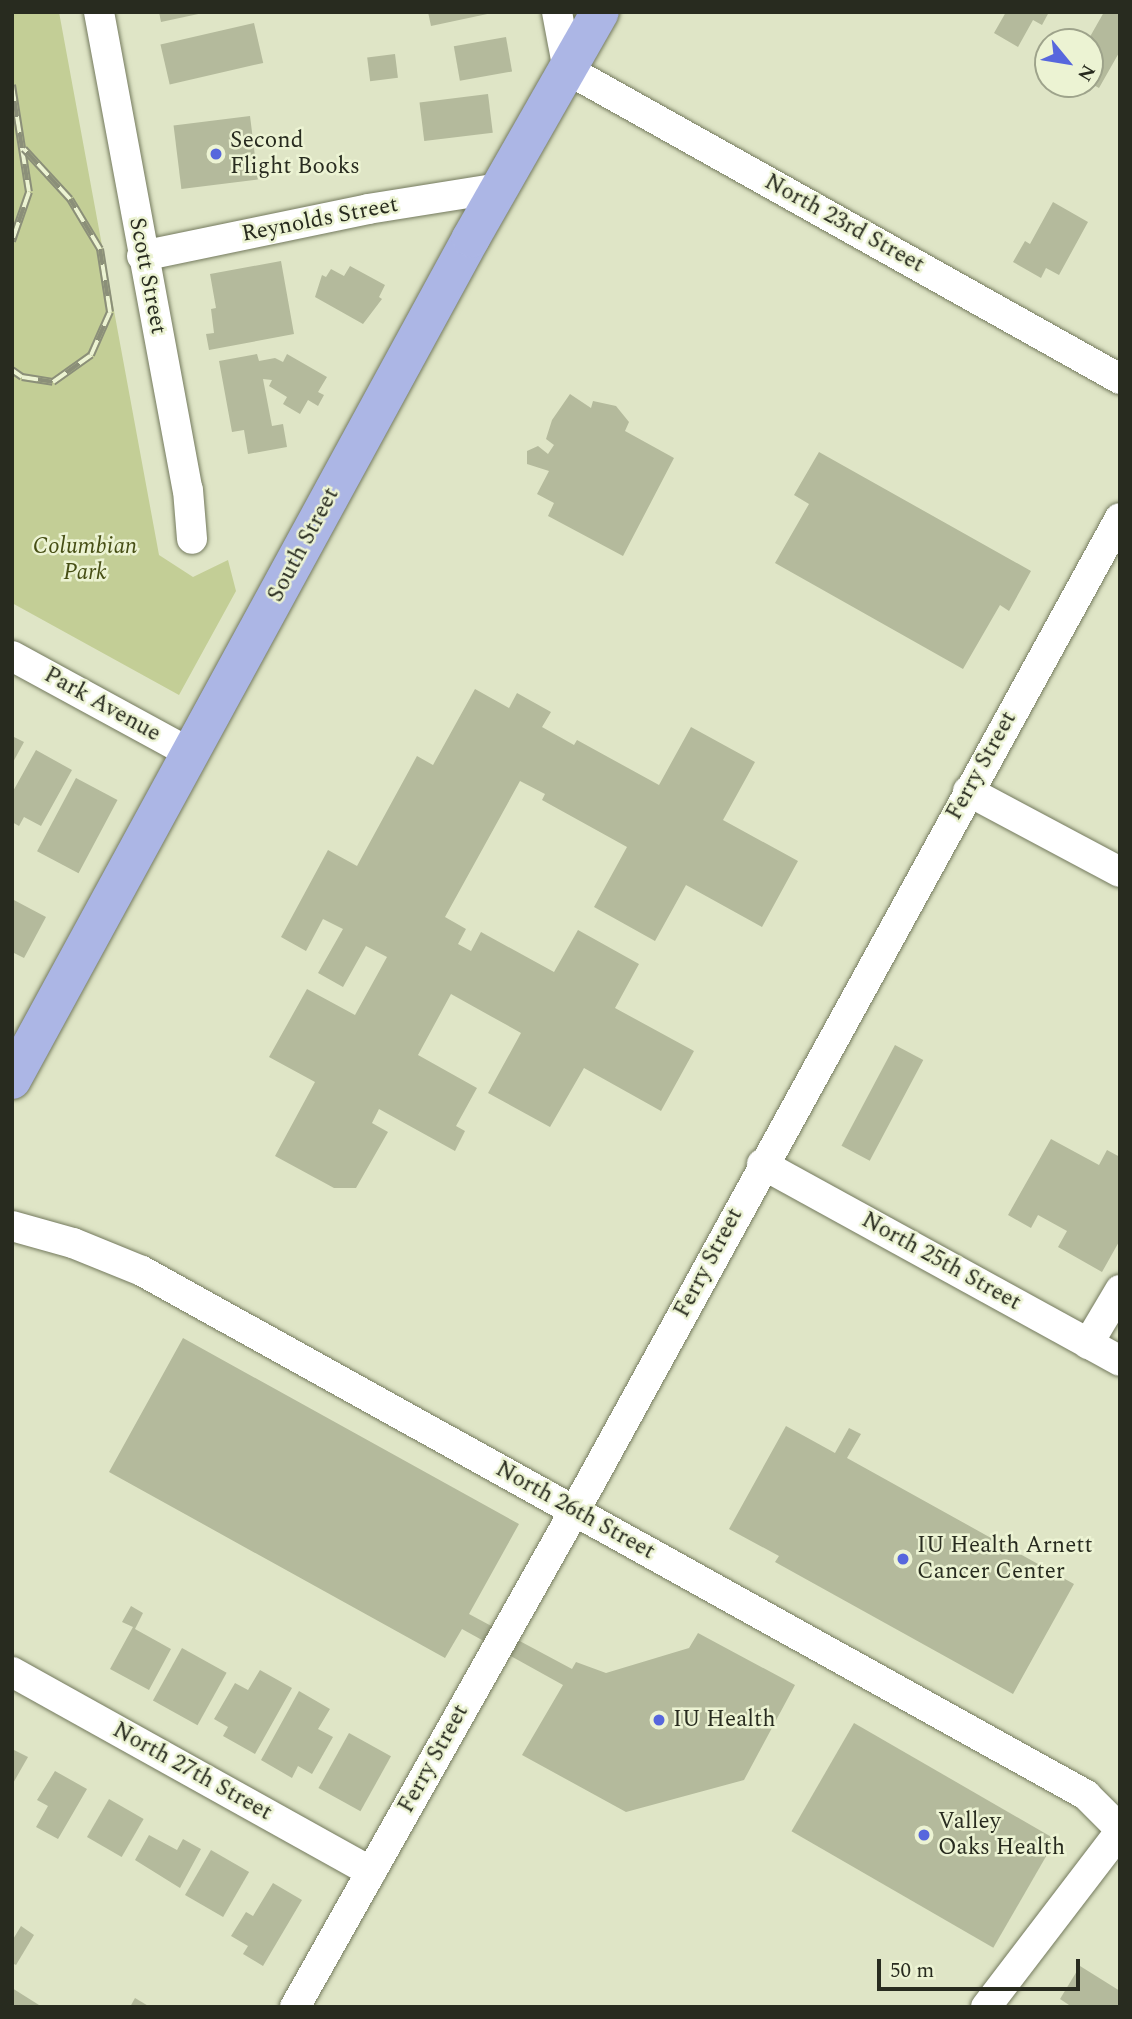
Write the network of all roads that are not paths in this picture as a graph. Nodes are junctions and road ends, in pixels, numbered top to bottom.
1 (99, 12) edge
2 (557, 12) edge
3 (600, 12) edge
4 (568, 70) junction
5 (499, 188) junction
6 (142, 256) junction
7 (1120, 379) edge
8 (1120, 518) edge
9 (192, 539) dead end
10 (12, 656) edge
11 (192, 754) junction
12 (968, 791) junction
13 (1120, 872) edge
14 (12, 1080) edge
15 (762, 1164) junction
16 (12, 1226) edge
17 (1120, 1290) edge
18 (1088, 1344) junction
19 (1120, 1361) edge
20 (575, 1510) junction
21 (12, 1672) edge
22 (1120, 1830) edge
23 (371, 1872) junction
24 (295, 2007) edge
25 (986, 2007) edge

1 - 6 street, Scott Street
2 - 4 street
3 - 4 main road, South Street
4 - 5 main road, South Street
4 - 7 street, North 23rd Street
5 - 6 street, Reynolds Street
5 - 11 main road, South Street
6 - 9 street, Scott Street
8 - 12 street, Ferry Street
10 - 11 street, Park Avenue
11 - 14 main road, South Street
12 - 13 street
12 - 15 street, Ferry Street
15 - 18 street, North 25th Street
15 - 20 street, Ferry Street
16 - 20 street, North 26th Street
17 - 18 street
18 - 19 street, North 25th Street
20 - 22 street, North 26th Street
20 - 23 street, Ferry Street
21 - 23 street, North 27th Street
22 - 25 street
23 - 24 street, Ferry Street

